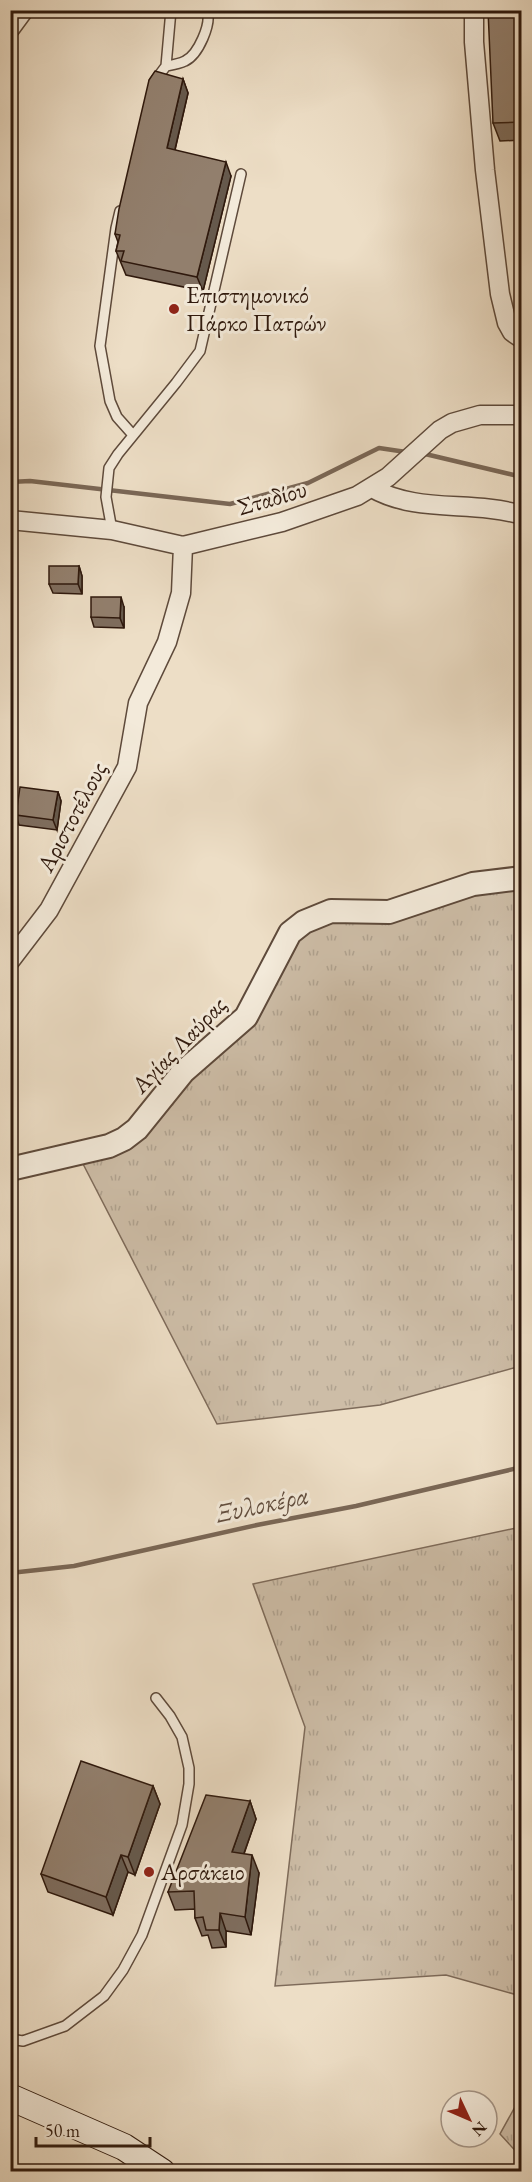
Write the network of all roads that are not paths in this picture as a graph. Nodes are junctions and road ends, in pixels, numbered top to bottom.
1 (24, 10) edge
2 (171, 10) edge
3 (207, 10) edge
4 (474, 10) edge
5 (10, 29) edge
6 (166, 66) junction
7 (148, 91) edge
8 (241, 174) dead end
9 (121, 205) edge
10 (522, 339) edge
11 (522, 414) edge
12 (134, 435) junction
13 (372, 488) junction
14 (522, 515) edge
15 (10, 520) edge
16 (112, 530) junction
17 (183, 546) junction
18 (522, 878) edge
19 (10, 961) edge
20 (10, 1169) edge
21 (156, 1698) dead end
22 (10, 2039) edge
23 (10, 2097) edge
24 (162, 2172) edge

1 - 5 street
2 - 6 lane
3 - 6 lane
4 - 10 street
6 - 7 lane
8 - 12 lane
9 - 12 lane
11 - 13 street, Σταδίου
12 - 16 lane
13 - 14 street
13 - 17 street, Σταδίου
15 - 16 street, Σταδίου
16 - 17 street, Σταδίου
17 - 19 street, Αριστοτέλους
18 - 20 street, Αγίας Λαύρας
21 - 22 lane
23 - 24 main road

